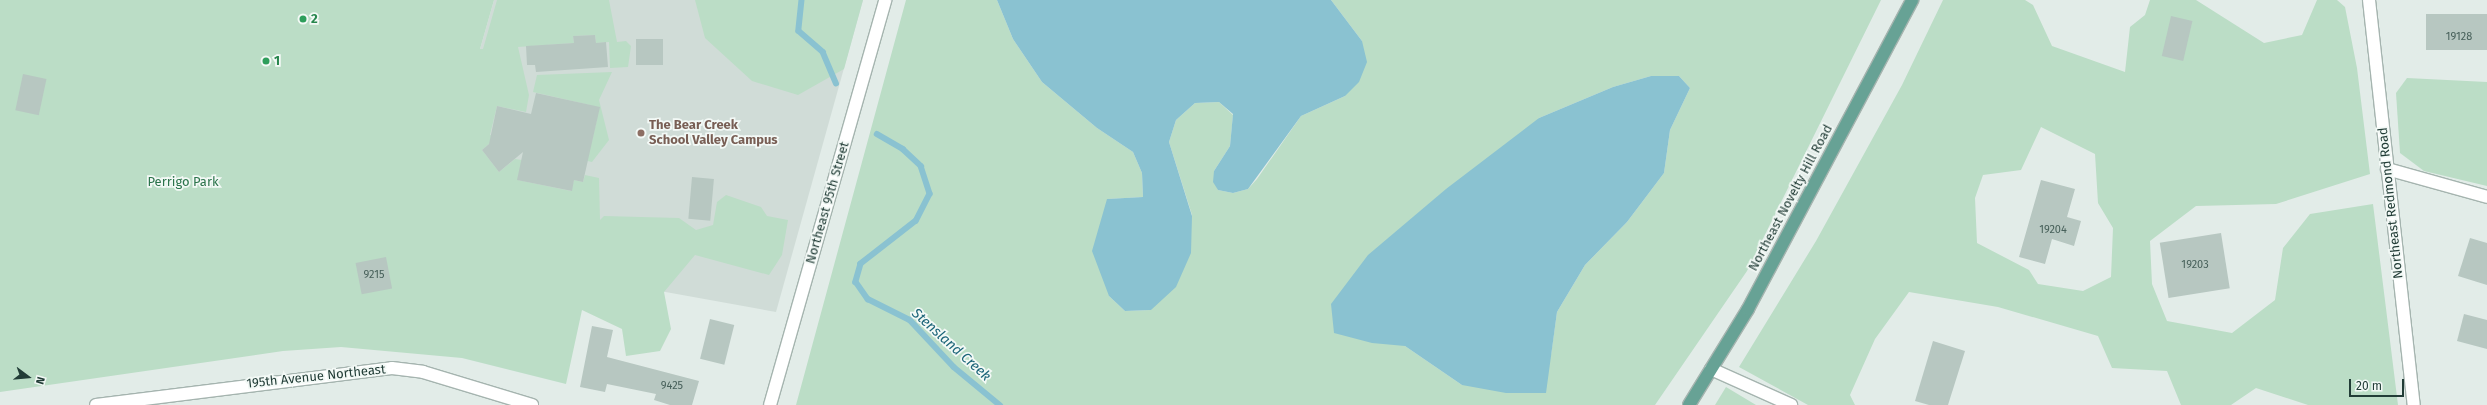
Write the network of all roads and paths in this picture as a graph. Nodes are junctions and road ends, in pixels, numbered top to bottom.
1 (885, 0) edge
2 (1912, 0) edge
3 (2369, 0) edge
4 (2387, 169) junction
5 (2487, 197) edge
6 (1711, 369) junction
7 (96, 405) edge
8 (532, 405) edge
9 (770, 405) edge
10 (1689, 405) edge
11 (1791, 405) edge
12 (2414, 405) edge

1 - 9 street, Northeast 95th Street
2 - 6 main road, Northeast Novelty Hill Road
3 - 4 street, Northeast Redmond Road
4 - 5 street
4 - 12 street, Northeast Redmond Road
6 - 10 main road, Northeast Novelty Hill Road
6 - 11 street
7 - 8 street, 195th Avenue Northeast

